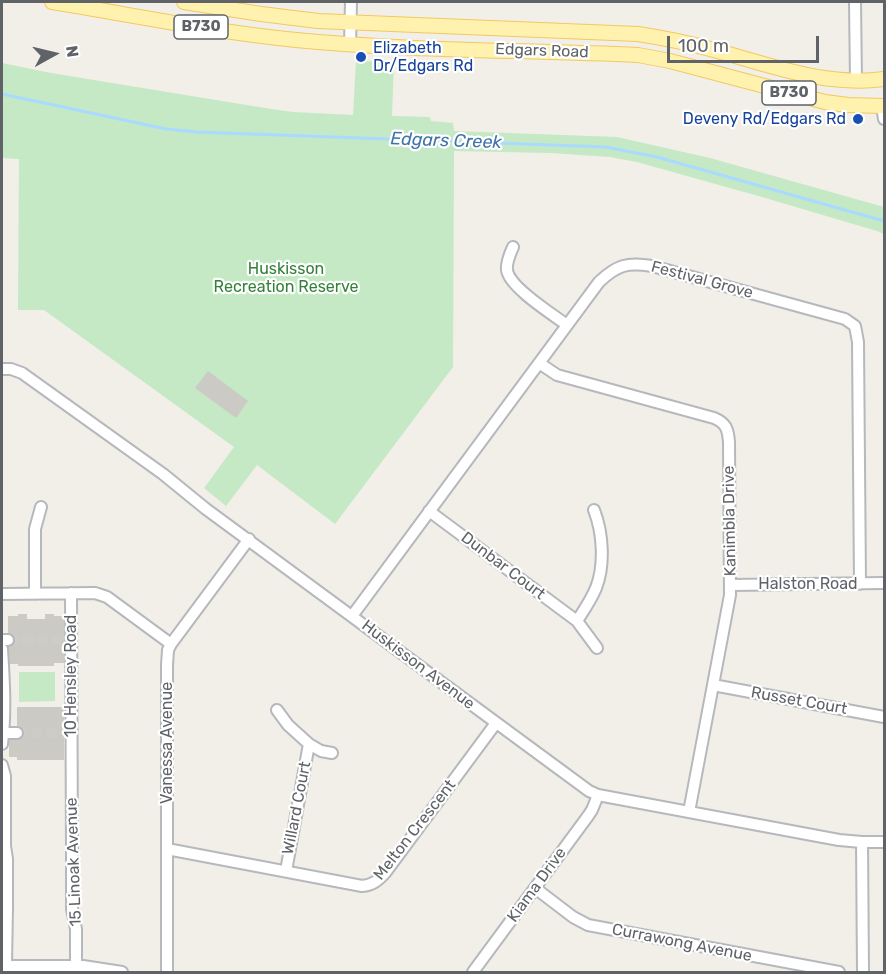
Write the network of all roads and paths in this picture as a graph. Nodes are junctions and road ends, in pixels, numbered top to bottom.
1 (52, 2) edge
2 (184, 2) edge
3 (351, 2) edge
4 (855, 2) edge
5 (351, 23) junction
6 (610, 33) junction
7 (350, 44) junction
8 (609, 54) junction
9 (885, 79) edge
10 (856, 81) junction
11 (884, 110) edge
12 (513, 247) dead end
13 (567, 325) junction
14 (538, 363) junction
15 (2, 369) edge
16 (41, 507) dead end
17 (594, 510) dead end
18 (429, 511) junction
19 (249, 539) junction
20 (860, 584) junction
21 (885, 584) edge
22 (731, 585) junction
23 (71, 593) junction
24 (2, 594) edge
25 (35, 594) junction
26 (352, 616) junction
27 (577, 621) junction
28 (4, 643) edge
29 (171, 644) junction
30 (597, 648) dead end
31 (713, 685) junction
32 (277, 710) dead end
33 (885, 717) edge
34 (496, 723) junction
35 (17, 733) tunnel mouth
36 (2, 739) edge
37 (309, 744) junction
38 (333, 753) dead end
39 (72, 759) joint
40 (2, 765) edge
41 (598, 795) junction
42 (689, 812) junction
43 (862, 842) junction
44 (885, 842) edge
45 (167, 849) junction
46 (286, 871) junction
47 (535, 888) junction
48 (76, 965) junction
49 (4, 966) edge
50 (122, 972) edge
51 (167, 972) edge
52 (473, 972) edge
53 (839, 972) edge
54 (863, 972) edge

1 - 7 main road, Edgars Road / B730
2 - 5 main road, Edgars Road / B730
3 - 5 street
4 - 10 street
5 - 6 main road, Edgars Road / B730
5 - 7 street
6 - 8 main road
6 - 10 main road, Edgars Road / B730
7 - 8 main road, Edgars Road / B730
8 - 11 main road, Edgars Road / B730
9 - 10 main road, Edgars Road / B730
12 - 13 street
13 - 14 street, Festival Grove
13 - 20 street, Festival Grove
14 - 18 street, Festival Grove
14 - 22 street, Kanimbla Drive
15 - 19 street, Huskisson Avenue
16 - 25 street
17 - 27 street
18 - 26 street, Festival Grove
18 - 27 street, Dunbar Court
19 - 26 street, Huskisson Avenue
19 - 29 street, Vanessa Avenue
20 - 21 street, Halston Road
20 - 22 street, Halston Road
22 - 31 street, Kanimbla Drive
23 - 25 street
23 - 29 street
23 - 39 street, 10 Hensley Road
24 - 25 street
26 - 34 street, Huskisson Avenue
27 - 30 street, Dunbar Court
28 - 36 street
29 - 45 street, Vanessa Avenue
31 - 33 street, Russet Court
31 - 42 street, Kanimbla Drive
32 - 37 street, Willard Court
34 - 41 street, Huskisson Avenue
34 - 46 street, Melton Crescent
35 - 36 street
37 - 38 street, Willard Court
37 - 46 street, Willard Court
39 - 48 street, 15 Linoak Avenue
40 - 49 street
41 - 42 street, Huskisson Avenue
41 - 47 street, Kiama Drive
42 - 43 street, Huskisson Avenue
43 - 44 street, Huskisson Avenue
43 - 54 street
45 - 46 street, Melton Crescent
45 - 51 street, Vanessa Avenue
47 - 52 street, Kiama Drive
47 - 53 street, Currawong Avenue
48 - 49 street
48 - 50 street

